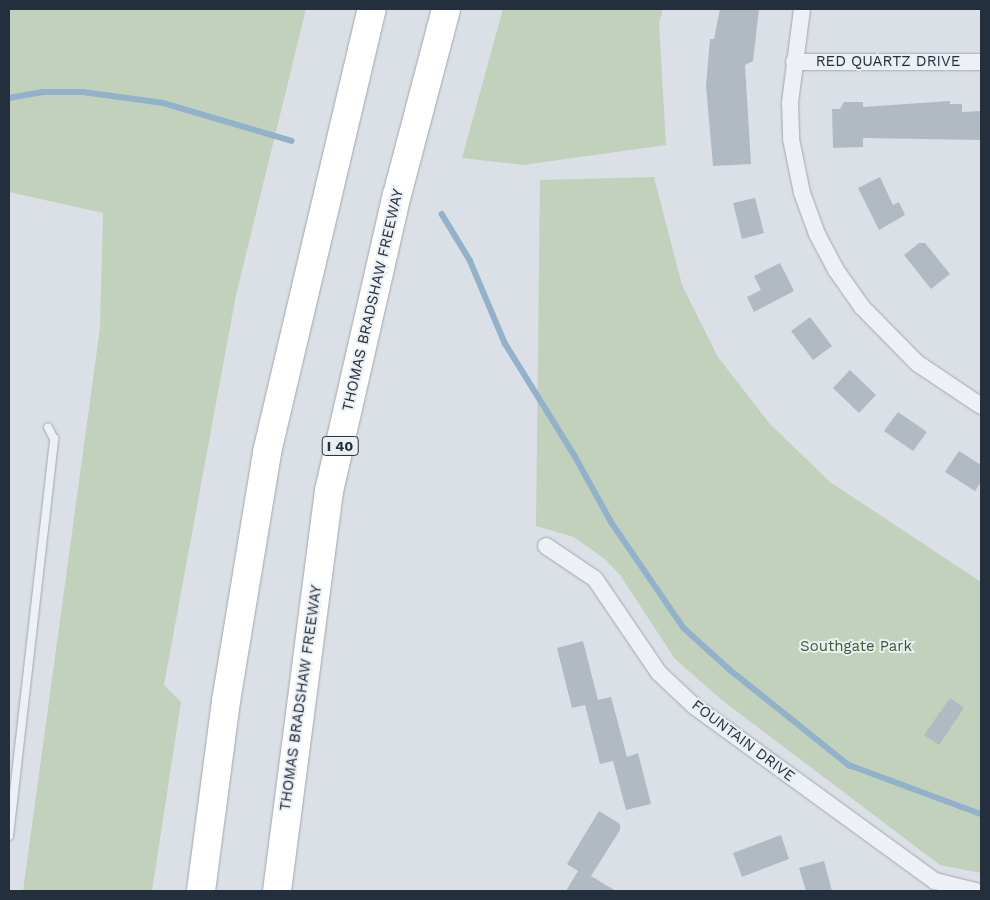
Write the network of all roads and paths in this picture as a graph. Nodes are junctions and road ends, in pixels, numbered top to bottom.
1 (372, 9) edge
2 (446, 9) edge
3 (802, 9) edge
4 (794, 62) junction
5 (981, 62) edge
6 (981, 406) edge
7 (48, 427) dead end
8 (546, 546) dead end
9 (9, 836) edge
10 (205, 845) junction
11 (930, 886) edge
12 (192, 891) edge
13 (201, 891) edge
14 (277, 891) edge
15 (976, 891) edge

1 - 10 highway
2 - 14 highway, THOMAS BRADSHAW FREEWAY / I 40
3 - 4 street
4 - 5 street, RED QUARTZ DRIVE
4 - 6 street
7 - 9 lane
8 - 11 street, FOUNTAIN DRIVE
10 - 12 highway
10 - 13 highway
11 - 15 street, FOUNTAIN DRIVE

